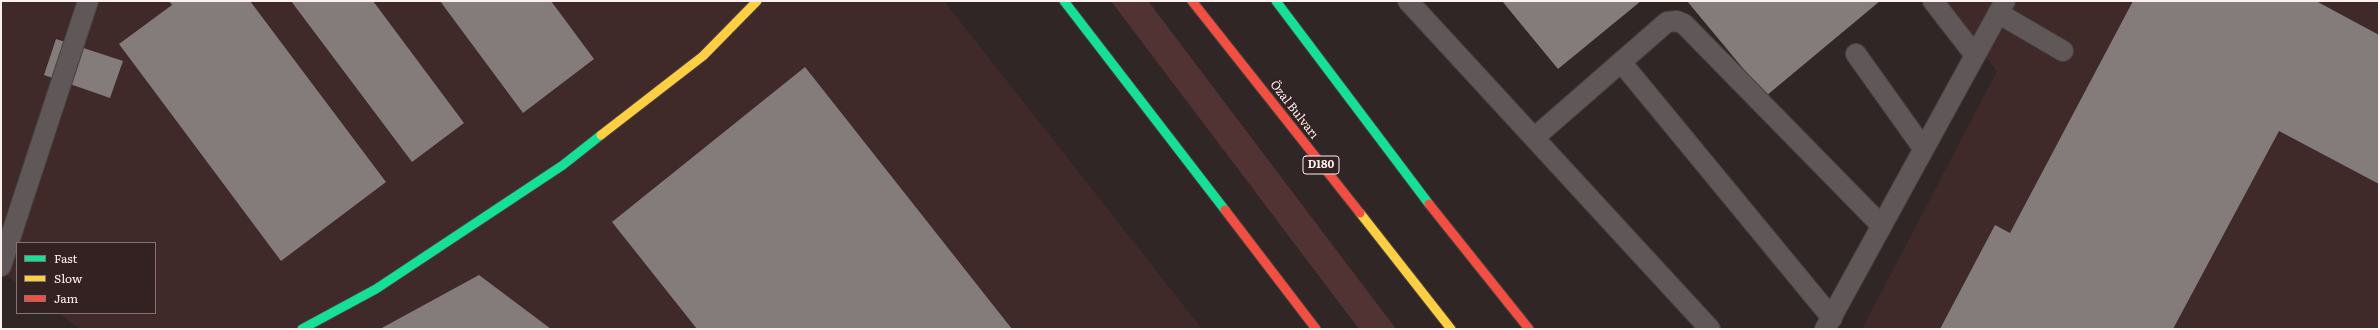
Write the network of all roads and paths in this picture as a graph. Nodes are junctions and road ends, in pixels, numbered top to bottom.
1 (88, 1) edge
2 (757, 1) edge
3 (1064, 1) edge
4 (1192, 1) edge
5 (1276, 1) edge
6 (1408, 1) edge
7 (1933, 1) edge
8 (2001, 7) edge
9 (2063, 51) dead end
10 (1856, 54) dead end
11 (1974, 54) junction
12 (1621, 62) junction
13 (1534, 138) junction
14 (1923, 148) junction
15 (1881, 225) junction
16 (1, 266) edge
17 (1828, 324) edge
18 (302, 329) edge
19 (1316, 329) edge
20 (1451, 329) edge
21 (1529, 329) edge
22 (1710, 329) edge

1 - 16 lane
2 - 18 main road
3 - 19 main road
4 - 20 main road, Özal Bulvarı / D180
5 - 21 main road
6 - 13 lane
7 - 11 lane
8 - 9 lane
8 - 11 lane
10 - 14 lane
11 - 14 lane
12 - 13 lane
12 - 15 lane
12 - 17 lane
13 - 22 lane
14 - 15 lane
15 - 17 lane

